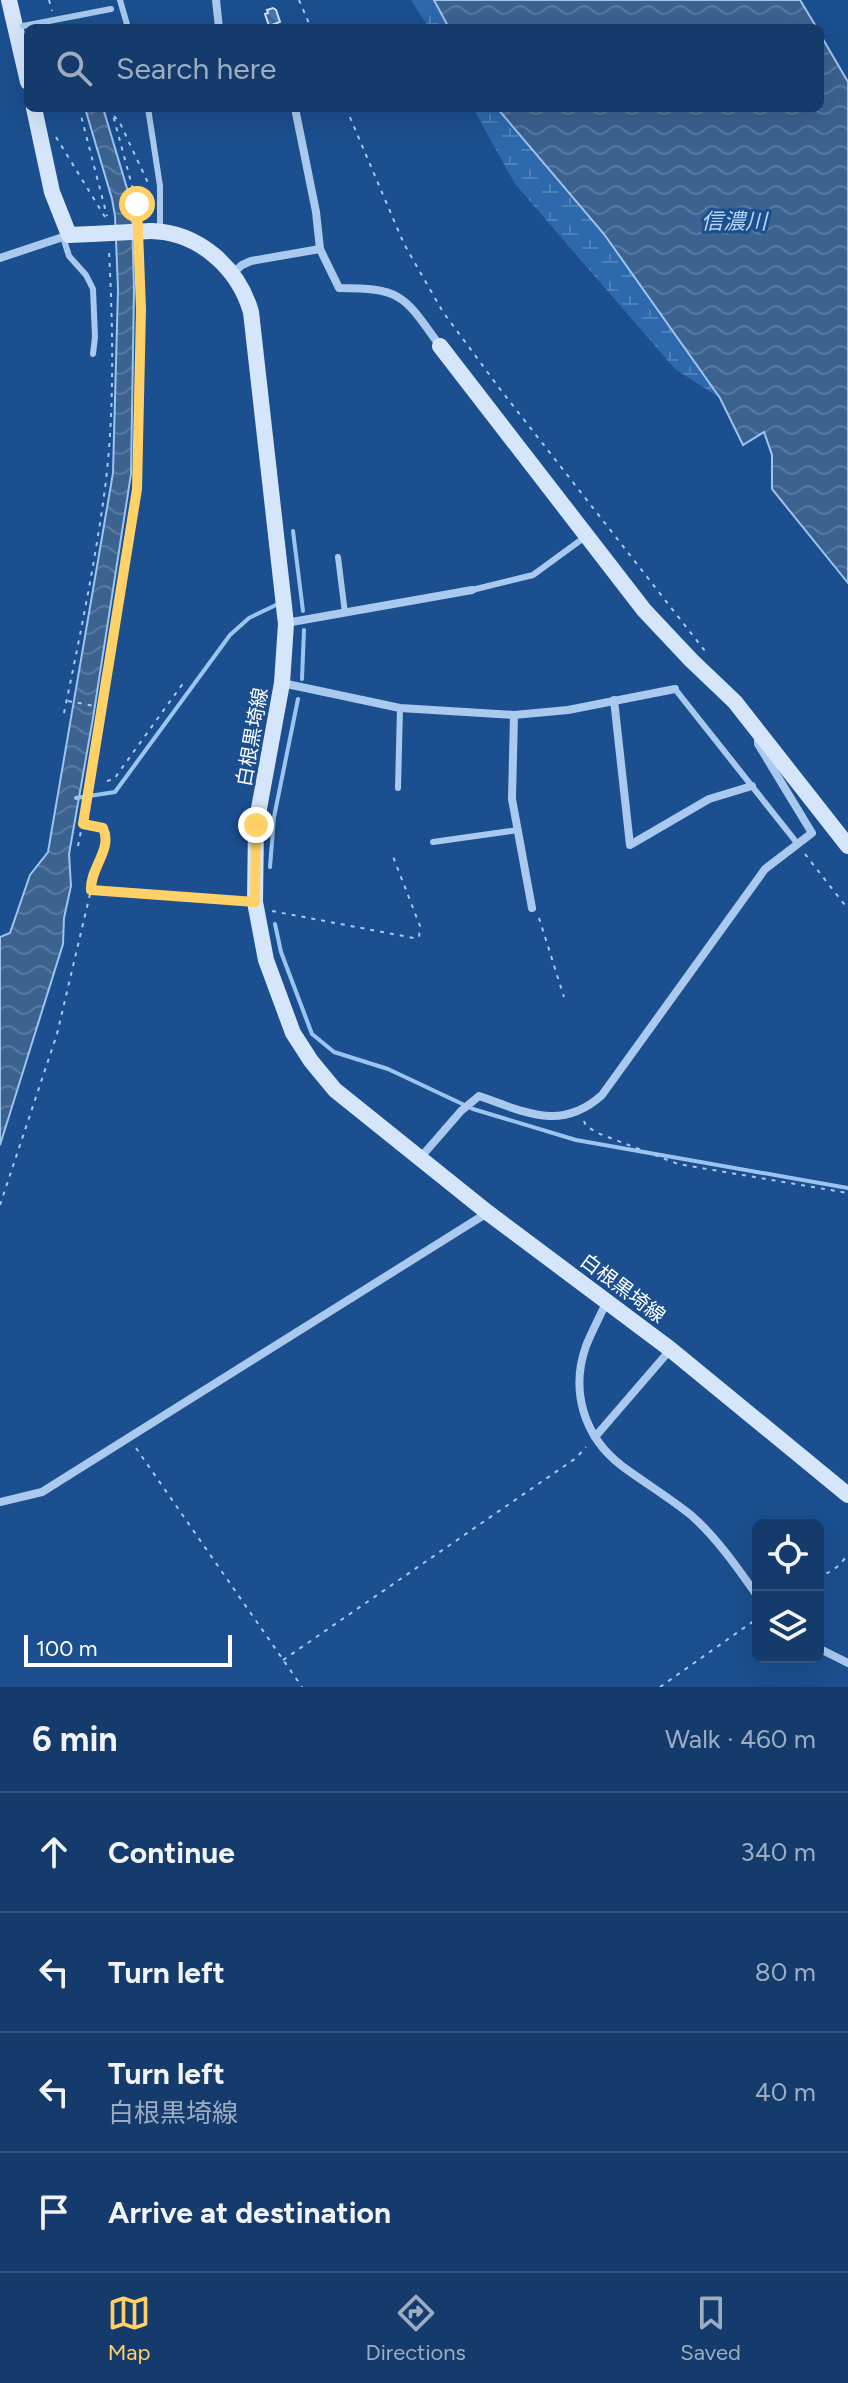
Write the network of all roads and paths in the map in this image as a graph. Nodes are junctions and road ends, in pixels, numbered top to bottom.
1 (9, 0) edge
2 (216, 0) edge
3 (299, 0) edge
4 (121, 3) edge
5 (35, 24) edge
6 (127, 24) edge
7 (219, 24) edge
8 (309, 24) edge
9 (24, 26) edge
10 (20, 27) junction
11 (24, 54) edge
12 (35, 112) edge
13 (80, 112) edge
14 (113, 112) edge
15 (149, 112) edge
16 (296, 112) edge
17 (348, 112) edge
18 (114, 115) junction
19 (38, 129) junction
20 (160, 209) junction
21 (137, 215) dead end
22 (150, 235) junction
23 (66, 236) junction
24 (320, 249) junction
25 (109, 251) dead end
26 (0, 258) edge
27 (233, 273) junction
28 (440, 346) joint
29 (93, 354) dead end
30 (585, 537) junction
31 (338, 557) dead end
32 (472, 590) joint
33 (345, 613) junction
34 (286, 624) junction
35 (707, 655) dead end
36 (184, 682) dead end
37 (282, 683) junction
38 (675, 689) joint
39 (614, 700) junction
40 (67, 701) junction
41 (99, 707) junction
42 (400, 708) junction
43 (64, 713) dead end
44 (514, 715) junction
45 (758, 729) junction
46 (107, 781) dead end
47 (752, 786) junction
48 (398, 788) dead end
49 (83, 824) junction
50 (518, 830) junction
51 (433, 842) dead end
52 (797, 843) junction
53 (78, 846) dead end
54 (848, 846) edge
55 (392, 854) dead end
56 (91, 890) junction
57 (255, 905) junction
58 (532, 908) joint
59 (848, 909) edge
60 (564, 997) dead end
61 (580, 1113) junction
62 (421, 1157) junction
63 (848, 1193) edge
64 (0, 1205) edge
65 (487, 1212) junction
66 (607, 1300) junction
67 (670, 1349) junction
68 (128, 1437) junction
69 (595, 1437) junction
70 (848, 1495) edge
71 (0, 1502) edge
72 (848, 1555) edge
73 (824, 1575) edge
74 (754, 1591) edge
75 (752, 1622) edge
76 (824, 1651) edge
77 (283, 1660) junction
78 (848, 1663) edge
79 (302, 1687) edge
80 (660, 1687) edge

1 - 10 main road
2 - 7 street
3 - 8 path
4 - 5 lane, bridge
4 - 6 lane
9 - 10 lane, bridge
10 - 11 main road
12 - 19 main road
13 - 19 path
14 - 18 path
15 - 20 lane
16 - 24 street
17 - 35 path
18 - 20 path
18 - 21 path
19 - 23 main road
20 - 22 lane
22 - 23 main road, 白根黒埼線, bridge
22 - 27 main road, 白根黒埼線
22 - 41 path
23 - 26 street
23 - 29 lane
24 - 27 street
24 - 28 street
25 - 40 path
27 - 34 main road, 白根黒埼線
28 - 30 main road
30 - 32 lane
30 - 45 main road
31 - 33 lane
32 - 33 street
33 - 34 street
34 - 37 main road, 白根黒埼線
36 - 46 path
37 - 42 street
37 - 57 main road, 白根黒埼線
38 - 39 street
38 - 47 lane
39 - 44 street
39 - 47 street
40 - 41 path
40 - 43 path
41 - 49 path
42 - 44 street
42 - 48 lane
44 - 50 street
45 - 52 street
45 - 54 main road
47 - 52 lane
49 - 53 path
49 - 56 path
50 - 51 lane
50 - 58 street
52 - 59 path
52 - 61 street
55 - 57 path
56 - 57 path
56 - 64 path
57 - 62 main road, 白根黒埼線
58 - 60 path
61 - 62 street
61 - 63 path
62 - 65 main road, 白根黒埼線
65 - 66 main road, 白根黒埼線
65 - 68 street
66 - 67 main road, 白根黒埼線
66 - 69 street
67 - 69 street
67 - 70 main road, 白根黒埼線
68 - 71 street
68 - 77 path
69 - 74 street
69 - 77 path
72 - 73 path
75 - 80 path
76 - 78 street
77 - 79 path

